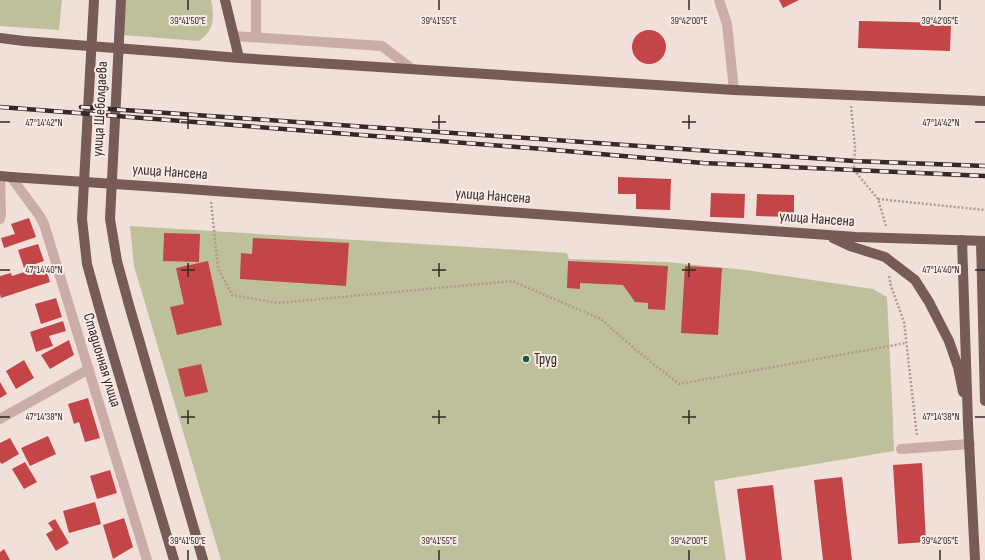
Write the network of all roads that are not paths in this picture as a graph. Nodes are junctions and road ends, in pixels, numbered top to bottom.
1 (94, 0) edge
2 (120, 0) edge
3 (225, 0) edge
4 (256, 0) edge
5 (719, 0) edge
6 (234, 36) junction
7 (256, 37) junction
8 (0, 38) edge
9 (239, 58) junction
10 (412, 69) junction
11 (734, 90) junction
12 (985, 102) edge
13 (4, 176) edge
14 (0, 219) edge
15 (82, 219) joint
16 (828, 235) junction
17 (962, 240) junction
18 (983, 241) edge
19 (89, 369) junction
20 (985, 401) edge
21 (0, 419) edge
22 (968, 423) junction
23 (970, 444) junction
24 (901, 449) dead end
25 (147, 560) edge
26 (174, 560) edge
27 (203, 560) edge
28 (975, 560) edge

1 - 15 main road, улица Шеболдаева
2 - 27 main road, улица Шеболдаева
3 - 6 main road
4 - 7 street
5 - 11 street
6 - 7 street
6 - 9 main road
7 - 10 street
8 - 9 main road, bridge
9 - 10 main road
10 - 11 main road
11 - 12 main road
13 - 14 street
13 - 16 main road, улица Нансена, bridge
13 - 19 street, Стадионная улица
15 - 26 main road, Стадионная улица
16 - 17 main road, улица Нансена
16 - 22 main road
17 - 18 main road, улица Нансена
17 - 22 main road
18 - 20 main road
19 - 21 street
19 - 25 street, Стадионная улица
22 - 23 main road
23 - 24 street
23 - 28 main road

